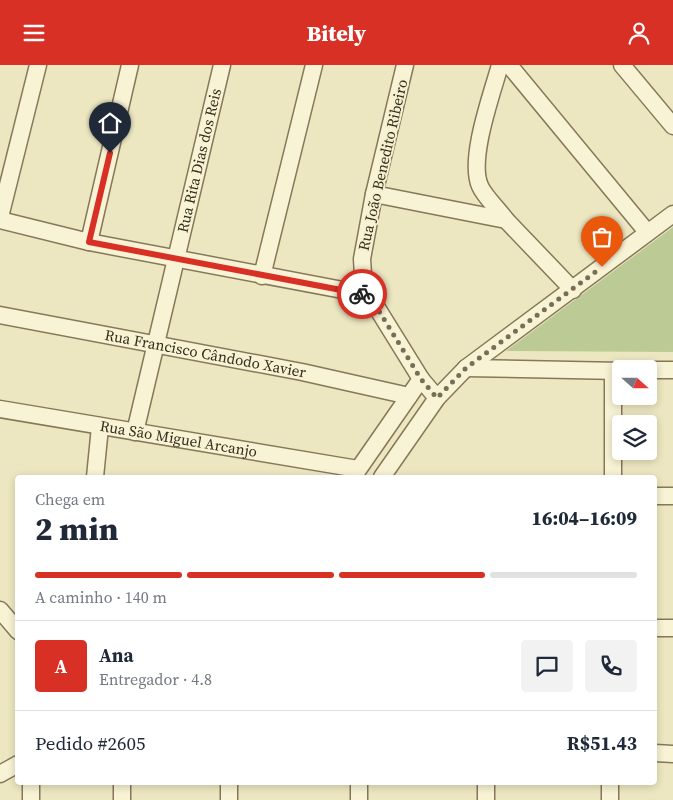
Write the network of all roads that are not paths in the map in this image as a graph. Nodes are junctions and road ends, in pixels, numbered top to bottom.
1 (38, 65) edge
2 (130, 65) edge
3 (222, 65) edge
4 (314, 65) edge
5 (406, 65) edge
6 (500, 65) edge
7 (509, 65) edge
8 (622, 65) edge
9 (673, 127) edge
10 (374, 194) junction
11 (673, 214) edge
12 (0, 219) edge
13 (506, 220) junction
14 (647, 232) junction
15 (89, 242) junction
16 (176, 259) junction
17 (262, 276) junction
18 (572, 290) junction
19 (369, 295) junction
20 (0, 315) edge
21 (156, 345) junction
22 (466, 368) junction
23 (673, 370) edge
24 (612, 371) edge
25 (658, 371) edge
26 (421, 379) junction
27 (409, 396) junction
28 (437, 398) junction
29 (616, 405) edge
30 (0, 409) edge
31 (100, 427) junction
32 (135, 431) junction
33 (355, 473) edge
34 (95, 475) edge
35 (383, 475) edge
36 (613, 475) edge
37 (657, 496) edge
38 (673, 496) edge
39 (0, 610) edge
40 (15, 628) edge
41 (657, 628) edge
42 (673, 628) edge
43 (657, 753) edge
44 (673, 754) edge
45 (31, 785) edge
46 (122, 785) edge
47 (229, 785) edge
48 (359, 785) edge
49 (486, 785) edge
50 (610, 785) edge
51 (31, 800) edge
52 (122, 800) edge
53 (229, 800) edge
54 (359, 800) edge
55 (486, 800) edge
56 (610, 800) edge

1 - 12 street
2 - 15 street
3 - 16 street, Rua Rita Dias dos Reis
4 - 17 street
5 - 10 street, Rua João Benedito Ribeiro
6 - 13 street
7 - 14 street
8 - 9 street
10 - 13 street
10 - 19 street, Rua João Benedito Ribeiro
11 - 14 street
12 - 15 street
13 - 18 street
14 - 18 street
15 - 16 street
16 - 17 street
16 - 21 street, Rua Rita Dias dos Reis
17 - 19 street
18 - 22 street
19 - 26 street, Rua João Benedito Ribeiro
20 - 21 street, Rua Francisco Cândodo Xavier
21 - 27 street, Rua Francisco Cândodo Xavier
21 - 32 street, Rua Rita Dias dos Reis
22 - 24 street
22 - 28 street
23 - 25 street
26 - 27 street
26 - 28 street, Rua João Benedito Ribeiro
27 - 33 street
28 - 35 street
29 - 36 street
30 - 31 street, Rua São Miguel Arcanjo
31 - 32 street, Rua São Miguel Arcanjo
31 - 34 street
32 - 33 street, Rua São Miguel Arcanjo
37 - 38 street
39 - 40 street
41 - 42 street
43 - 44 street
45 - 51 street
46 - 52 street
47 - 53 street
48 - 54 street
49 - 55 street
50 - 56 street

